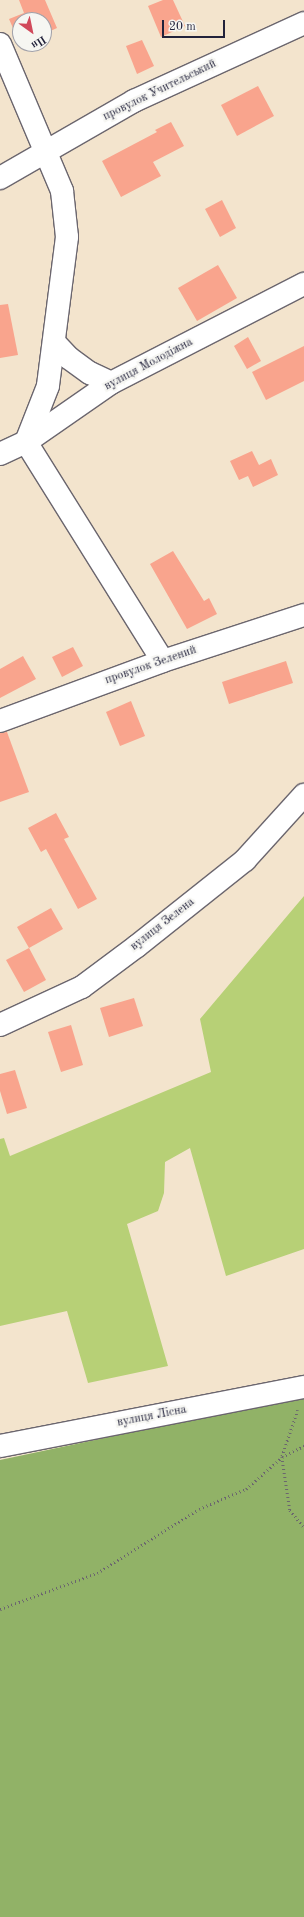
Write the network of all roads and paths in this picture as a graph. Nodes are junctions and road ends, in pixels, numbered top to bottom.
1 (304, 23) edge
2 (0, 44) edge
3 (47, 151) junction
4 (0, 178) edge
5 (304, 284) edge
6 (54, 342) junction
7 (111, 383) junction
8 (26, 442) junction
9 (0, 454) edge
10 (304, 615) edge
11 (163, 661) junction
12 (0, 721) edge
13 (304, 795) edge
14 (0, 1025) edge
15 (302, 1397) edge
16 (0, 1446) edge
17 (304, 1446) edge
18 (282, 1457) junction
19 (304, 1528) edge
20 (0, 1609) edge

1 - 3 street, провулок Учительський
2 - 3 street
3 - 4 street, провулок Учительський
3 - 6 street
5 - 7 street, вулиця Молодіжна
6 - 7 street
6 - 8 street
7 - 8 street, вулиця Молодіжна
8 - 9 street, вулиця Молодіжна
8 - 11 street
10 - 11 street, провулок Зелений
11 - 12 street, провулок Зелений
13 - 14 street, вулиця Зелена
15 - 16 street, вулиця Лісна
15 - 18 path
17 - 18 path
18 - 19 path
18 - 20 path

